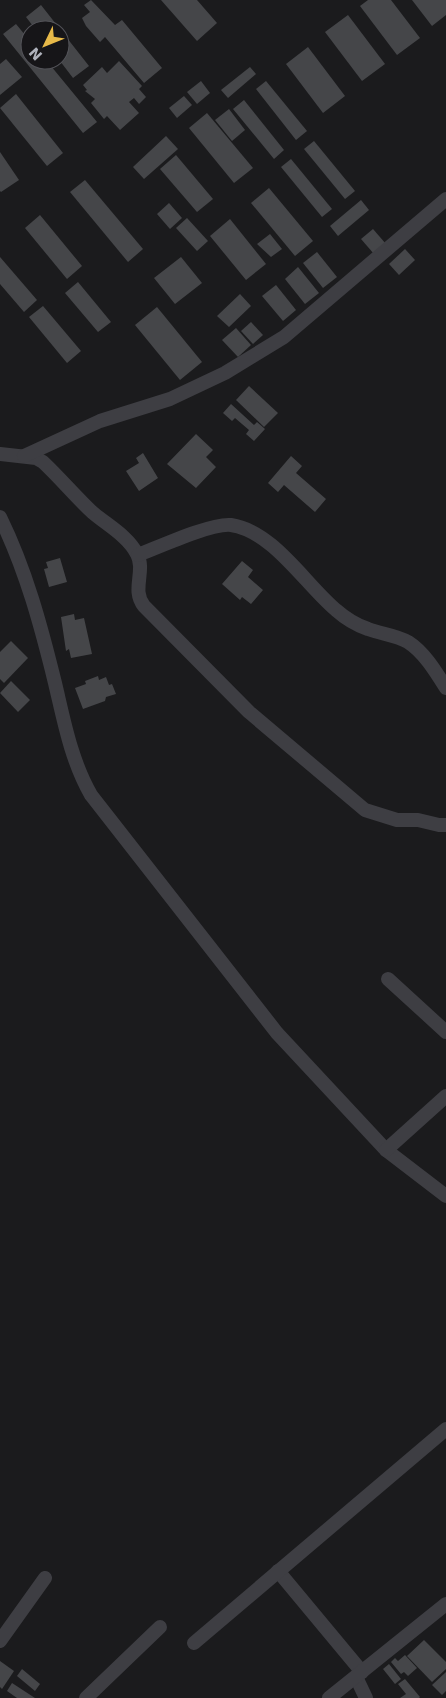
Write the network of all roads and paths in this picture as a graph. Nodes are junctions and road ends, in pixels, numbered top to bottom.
1 (446, 198) edge
2 (0, 454) edge
3 (24, 456) junction
4 (0, 517) edge
5 (138, 555) junction
6 (446, 688) edge
7 (446, 825) edge
8 (388, 979) dead end
9 (446, 1032) edge
10 (446, 1096) edge
11 (386, 1150) junction
12 (446, 1196) edge
13 (446, 1429) edge
14 (278, 1571) junction
15 (45, 1578) dead end
16 (446, 1604) edge
17 (160, 1627) dead end
18 (0, 1641) edge
19 (194, 1643) dead end
20 (359, 1675) junction
21 (86, 1698) edge
22 (329, 1698) edge
23 (366, 1698) edge

1 - 3 street
2 - 3 street
3 - 5 street
4 - 11 street
5 - 6 street
5 - 7 street
8 - 9 street
10 - 11 street
11 - 12 street
13 - 14 street
14 - 19 street
14 - 20 street
15 - 18 street
16 - 20 street
17 - 21 street
20 - 22 street
20 - 23 street

